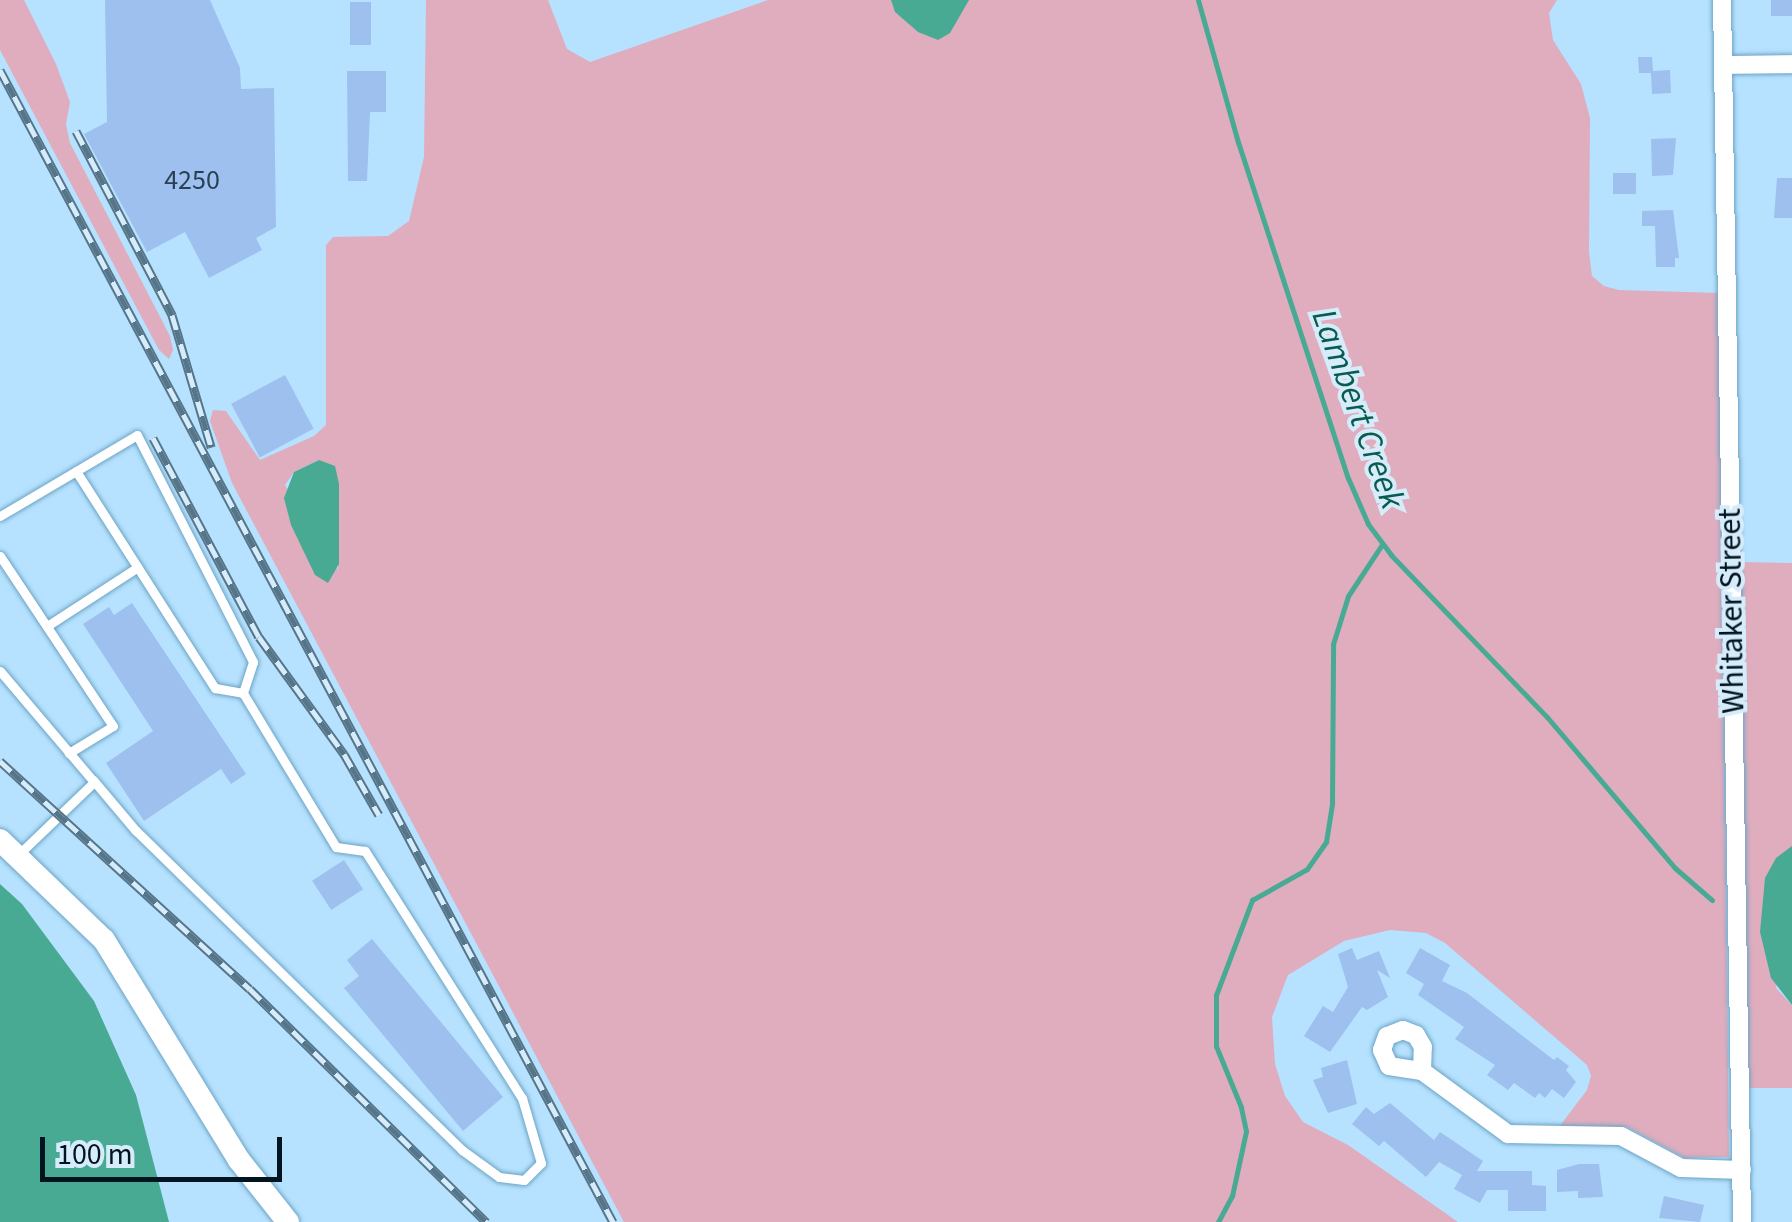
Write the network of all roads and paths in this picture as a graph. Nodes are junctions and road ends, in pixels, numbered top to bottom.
1 (1722, 0) edge
2 (1792, 64) edge
3 (1724, 65) junction
4 (76, 471) junction
5 (0, 516) edge
6 (0, 556) edge
7 (138, 567) junction
8 (47, 626) junction
9 (0, 671) edge
10 (243, 692) junction
11 (70, 753) junction
12 (92, 780) junction
13 (9, 848) edge
14 (1422, 1070) dead end
15 (1742, 1170) junction
16 (288, 1222) edge
17 (1742, 1222) edge

1 - 3 street, Whitaker Street
2 - 3 street
3 - 15 street, Whitaker Street
4 - 5 lane
4 - 7 lane
4 - 10 lane
6 - 8 lane
7 - 8 lane
7 - 10 lane
8 - 11 lane
9 - 11 lane
10 - 12 lane
11 - 12 lane
12 - 13 lane
13 - 16 street
14 - 15 street
15 - 17 street, Whitaker Street

